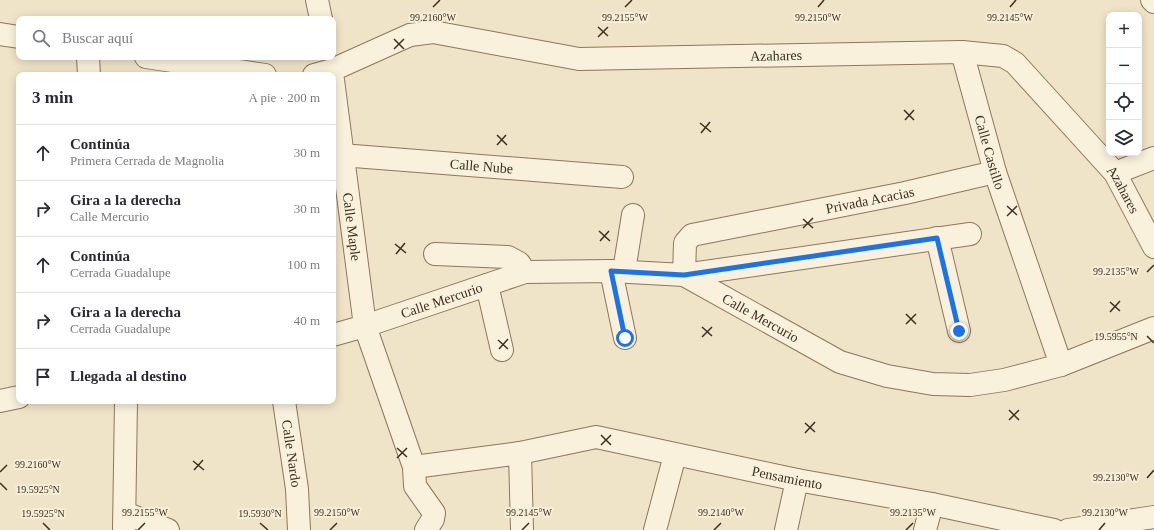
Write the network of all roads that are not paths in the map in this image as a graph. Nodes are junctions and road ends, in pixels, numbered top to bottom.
1 (317, 0) edge
2 (320, 16) edge
3 (0, 34) edge
4 (16, 37) edge
5 (962, 52) junction
6 (88, 60) edge
7 (156, 60) edge
8 (186, 69) edge
9 (328, 71) edge
10 (89, 72) edge
11 (226, 72) edge
12 (336, 119) edge
13 (342, 155) junction
14 (1154, 158) edge
15 (996, 172) junction
16 (1115, 173) junction
17 (622, 177) dead end
18 (633, 215) dead end
19 (970, 234) dead end
20 (937, 238) junction
21 (1154, 247) edge
22 (435, 254) dead end
23 (617, 271) junction
24 (525, 272) junction
25 (684, 275) junction
26 (487, 285) junction
27 (365, 326) junction
28 (1154, 328) edge
29 (959, 331) dead end
30 (336, 334) edge
31 (625, 338) dead end
32 (502, 350) dead end
33 (1061, 365) junction
34 (16, 398) edge
35 (0, 401) edge
36 (126, 404) edge
37 (284, 404) edge
38 (520, 453) junction
39 (675, 455) junction
40 (414, 467) junction
41 (797, 480) junction
42 (932, 504) junction
43 (1154, 517) edge
44 (125, 521) edge
45 (168, 530) edge
46 (299, 530) edge
47 (426, 530) edge
48 (522, 530) edge
49 (656, 530) edge
50 (786, 530) edge
51 (925, 530) edge
52 (1054, 530) edge
53 (1068, 530) edge

1 - 2 street
3 - 4 street
5 - 9 street, Azahares
5 - 15 street, Calle Castillo
5 - 16 street, Azahares
6 - 10 street
7 - 8 street
8 - 11 street
12 - 13 street, Calle Maple
13 - 17 street, Calle Nube
13 - 27 street, Calle Maple
14 - 16 street
15 - 25 street, Privada Acacias
15 - 33 street, Calle Castillo
16 - 21 street, Azahares
18 - 23 street
19 - 20 street
20 - 25 street
20 - 29 street
22 - 24 street
23 - 24 street, Calle Mercurio
23 - 25 street, Calle Mercurio
23 - 31 street
24 - 26 street, Calle Mercurio
25 - 33 street, Calle Mercurio
26 - 27 street, Calle Mercurio
26 - 32 street
27 - 30 street, Calle Mercurio
27 - 40 street, Calle Maple
28 - 33 street, Calle Mercurio
34 - 35 street
36 - 44 street
37 - 46 street, Calle Nardo
38 - 39 street, Pensamiento
38 - 40 street, Pensamiento
38 - 48 street
39 - 41 street, Pensamiento
39 - 49 street
40 - 47 street, Calle Maple
41 - 42 street, Pensamiento
41 - 50 street
42 - 51 street
42 - 52 street, Pensamiento
43 - 53 street
44 - 45 street

